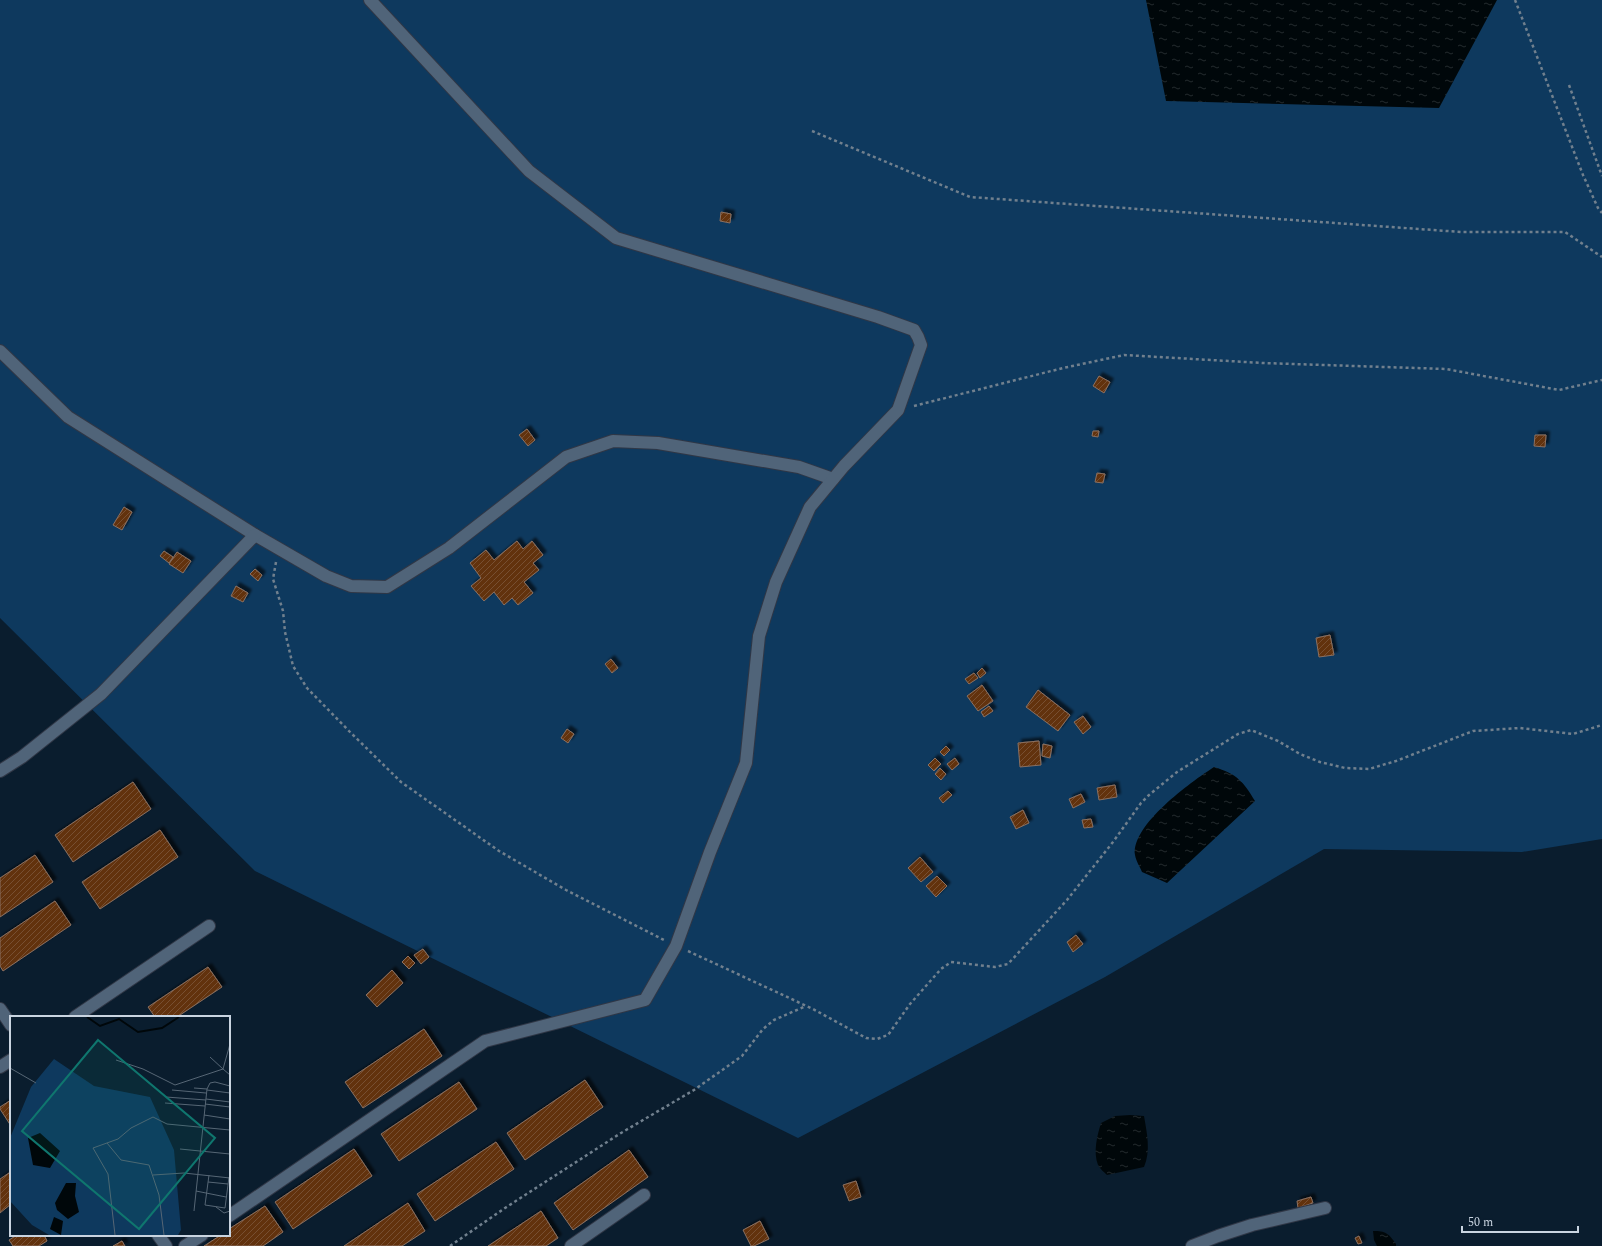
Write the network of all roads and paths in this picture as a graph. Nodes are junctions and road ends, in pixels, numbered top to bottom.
1 (370, 0) edge
2 (1515, 0) edge
3 (1568, 85) dead end
4 (812, 131) dead end
5 (1602, 176) edge
6 (1602, 213) edge
7 (1602, 257) edge
8 (0, 351) edge
9 (1602, 380) edge
10 (898, 410) junction
11 (833, 479) junction
12 (255, 535) junction
13 (277, 548) junction
14 (1602, 725) edge
15 (0, 771) edge
16 (209, 926) dead end
17 (676, 946) junction
18 (806, 1006) junction
19 (0, 1008) edge
20 (76, 1016) edge
21 (10, 1023) edge
22 (10, 1061) edge
23 (0, 1067) edge
24 (644, 1195) dead end
25 (1325, 1208) dead end
26 (230, 1215) edge
27 (159, 1236) edge
28 (200, 1236) edge
29 (166, 1246) edge
30 (185, 1246) edge
31 (450, 1246) edge
32 (571, 1246) edge
33 (1192, 1246) edge

1 - 10 street
2 - 6 path
3 - 5 path
4 - 7 path
8 - 12 street
9 - 10 path
10 - 11 street
11 - 13 street
11 - 17 street
12 - 13 street
12 - 15 street
13 - 17 path
14 - 18 path
16 - 20 street
17 - 18 path
17 - 26 street
18 - 31 path
19 - 21 street
22 - 23 street
24 - 32 street
25 - 33 street
27 - 29 street
28 - 30 street

